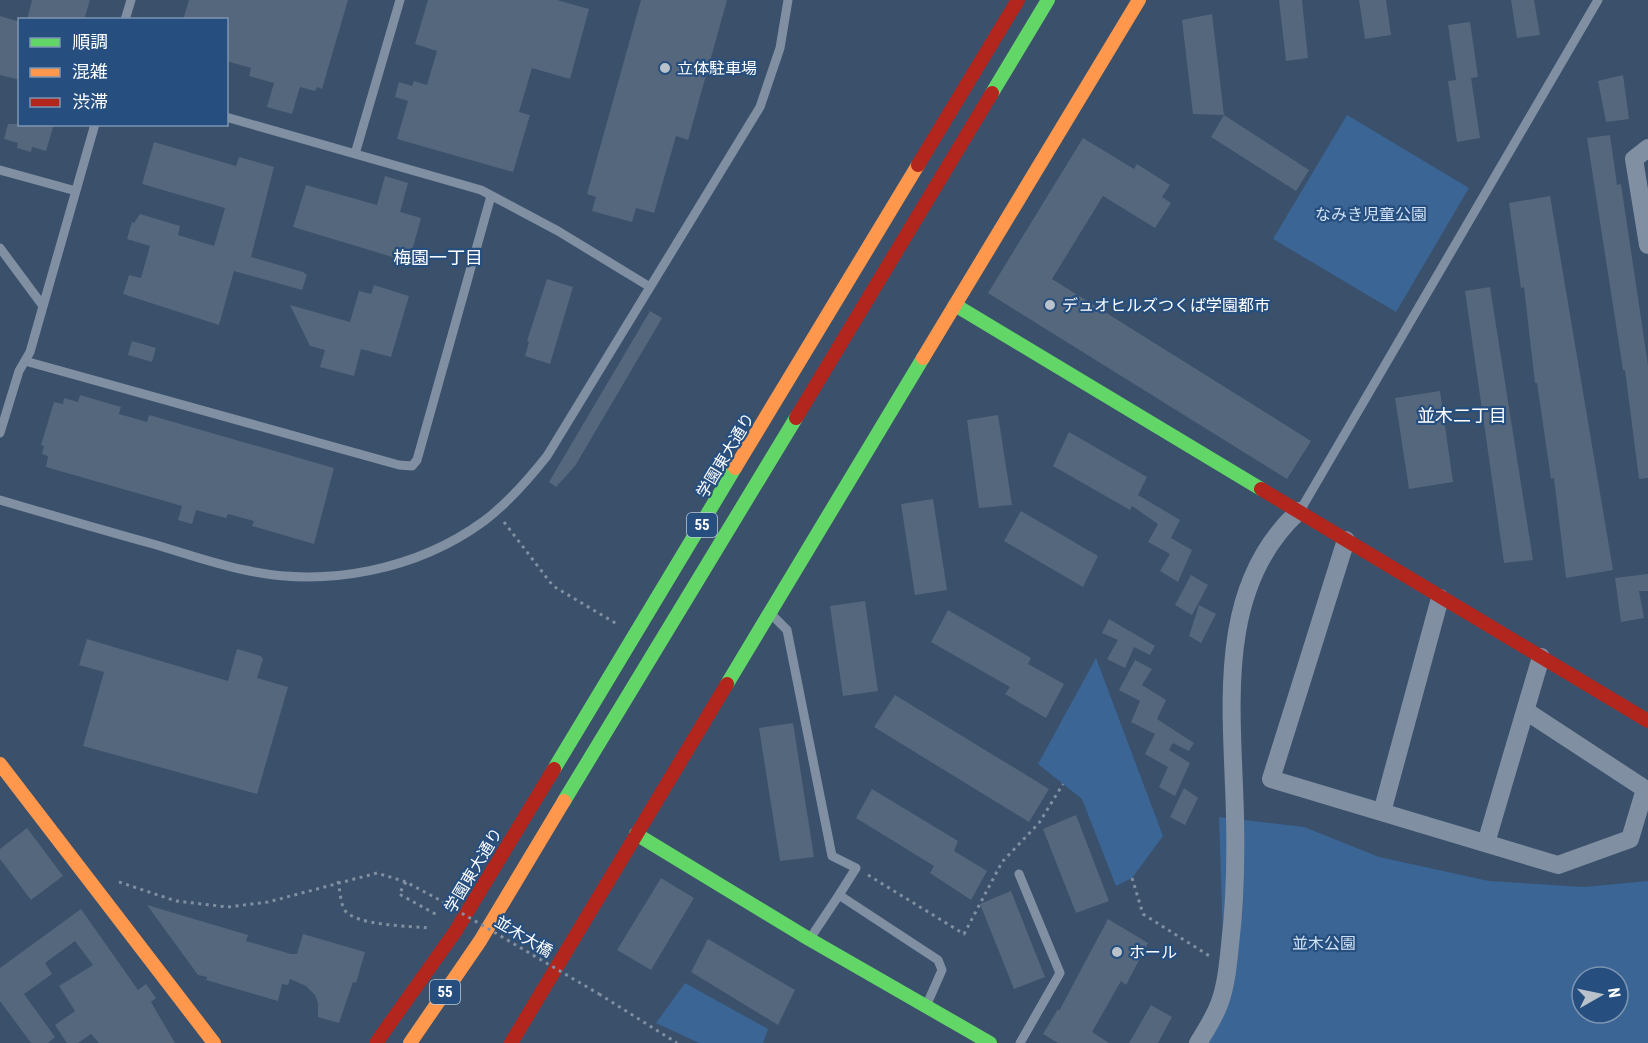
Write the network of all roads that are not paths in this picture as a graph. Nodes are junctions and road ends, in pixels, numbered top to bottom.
1 (131, 0) edge
2 (400, 0) edge
3 (788, 0) edge
4 (1018, 0) edge
5 (1048, 0) edge
6 (1139, 0) edge
7 (1599, 0) edge
8 (126, 18) edge
9 (228, 118) edge
10 (94, 126) edge
11 (1648, 148) edge
12 (355, 154) junction
13 (0, 170) edge
14 (76, 191) junction
15 (492, 196) junction
16 (1648, 245) edge
17 (0, 248) edge
18 (650, 287) junction
19 (955, 305) junction
20 (44, 306) junction
21 (25, 361) junction
22 (0, 433) edge
23 (0, 500) edge
24 (1299, 511) junction
25 (1346, 540) junction
26 (1440, 598) junction
27 (769, 612) junction
28 (1541, 657) junction
29 (1526, 711) junction
30 (1648, 721) edge
31 (0, 764) edge
32 (1383, 812) junction
33 (636, 834) junction
34 (1486, 843) junction
35 (1019, 874) dead end
36 (839, 895) junction
37 (809, 939) junction
38 (927, 1005) junction
39 (214, 1043) edge
40 (376, 1043) edge
41 (410, 1043) edge
42 (511, 1043) edge
43 (990, 1043) edge
44 (1020, 1043) edge
45 (1198, 1043) edge

1 - 8 lane
2 - 12 lane
3 - 18 lane
4 - 40 street, 学園東大通り / 55
5 - 41 street, 55
6 - 19 street
7 - 24 lane
9 - 12 lane
10 - 14 lane
11 - 16 street
12 - 15 lane
13 - 14 lane
14 - 20 lane
15 - 18 lane
15 - 21 lane
17 - 20 lane
18 - 23 lane
19 - 24 street
19 - 27 street
20 - 21 lane
21 - 22 lane
24 - 25 street
24 - 45 street
25 - 26 street
25 - 32 street
26 - 28 street
26 - 32 street
27 - 33 street
27 - 36 lane
28 - 29 street
28 - 30 street
29 - 34 street
29 - 34 street
31 - 39 street
32 - 34 street
33 - 37 street
33 - 42 street
35 - 44 lane
36 - 37 lane
36 - 38 lane
37 - 38 street
38 - 43 street

